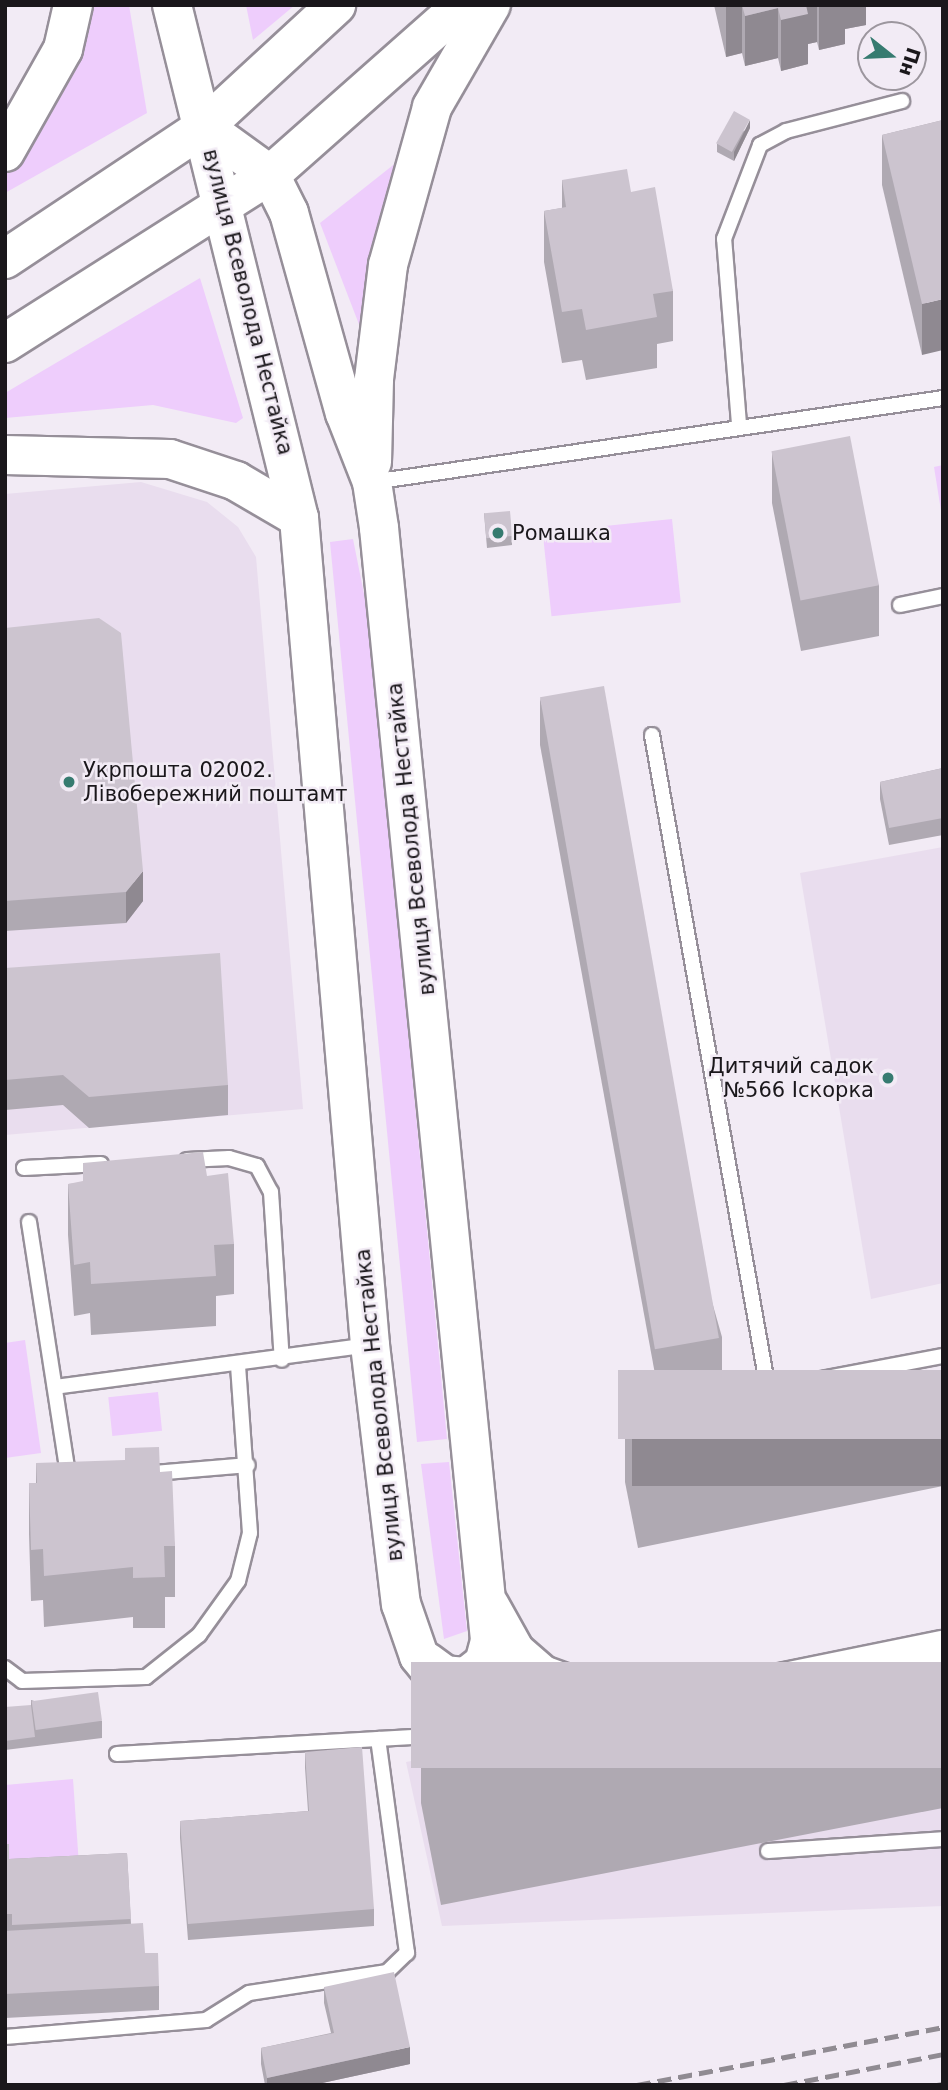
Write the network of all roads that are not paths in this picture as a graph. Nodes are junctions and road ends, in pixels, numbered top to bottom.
1 (73, 5) edge
2 (172, 5) edge
3 (336, 5) edge
4 (462, 5) edge
5 (491, 5) edge
6 (902, 101) dead end
7 (204, 127) junction
8 (5, 152) edge
9 (270, 175) junction
10 (223, 207) junction
11 (5, 259) edge
12 (5, 343) edge
13 (943, 398) edge
14 (739, 424) junction
15 (5, 455) edge
16 (372, 482) junction
17 (299, 518) junction
18 (943, 596) edge
19 (900, 605) dead end
20 (652, 735) dead end
21 (175, 1161) edge
22 (120, 1163) edge
23 (24, 1168) dead end
24 (29, 1222) dead end
25 (370, 1345) junction
26 (943, 1356) edge
27 (282, 1360) junction
28 (238, 1367) junction
29 (55, 1387) junction
30 (248, 1465) junction
31 (137, 1474) edge
32 (82, 1479) edge
33 (486, 1594) junction
34 (943, 1650) edge
35 (419, 1656) junction
36 (5, 1668) edge
37 (475, 1704) junction
38 (641, 1711) junction
39 (378, 1739) junction
40 (117, 1754) dead end
41 (943, 1839) edge
42 (768, 1852) dead end
43 (5, 2037) edge

1 - 8 street
2 - 7 street
3 - 7 street
4 - 9 street
5 - 16 street
6 - 14 lane
7 - 9 street, вулиця Всеволода Нестайка
7 - 10 street, вулиця Всеволода Нестайка
7 - 11 street
9 - 10 street
9 - 16 street, вулиця Всеволода Нестайка
10 - 12 street
10 - 17 street, вулиця Всеволода Нестайка
13 - 14 lane
14 - 16 lane
15 - 17 street
16 - 33 street, вулиця Всеволода Нестайка
17 - 25 street, вулиця Всеволода Нестайка
18 - 19 lane
20 - 26 lane
21 - 27 lane
22 - 23 lane
24 - 29 lane
25 - 27 lane
25 - 35 street, вулиця Всеволода Нестайка
27 - 28 lane
28 - 29 lane
28 - 30 lane
29 - 32 lane
30 - 31 lane
30 - 36 lane
33 - 35 street
33 - 38 street
34 - 38 street, вулиця Всеволода Нестайка
35 - 37 street, вулиця Всеволода Нестайка
37 - 38 street, вулиця Всеволода Нестайка
37 - 39 lane
39 - 40 lane
39 - 43 lane
41 - 42 lane

